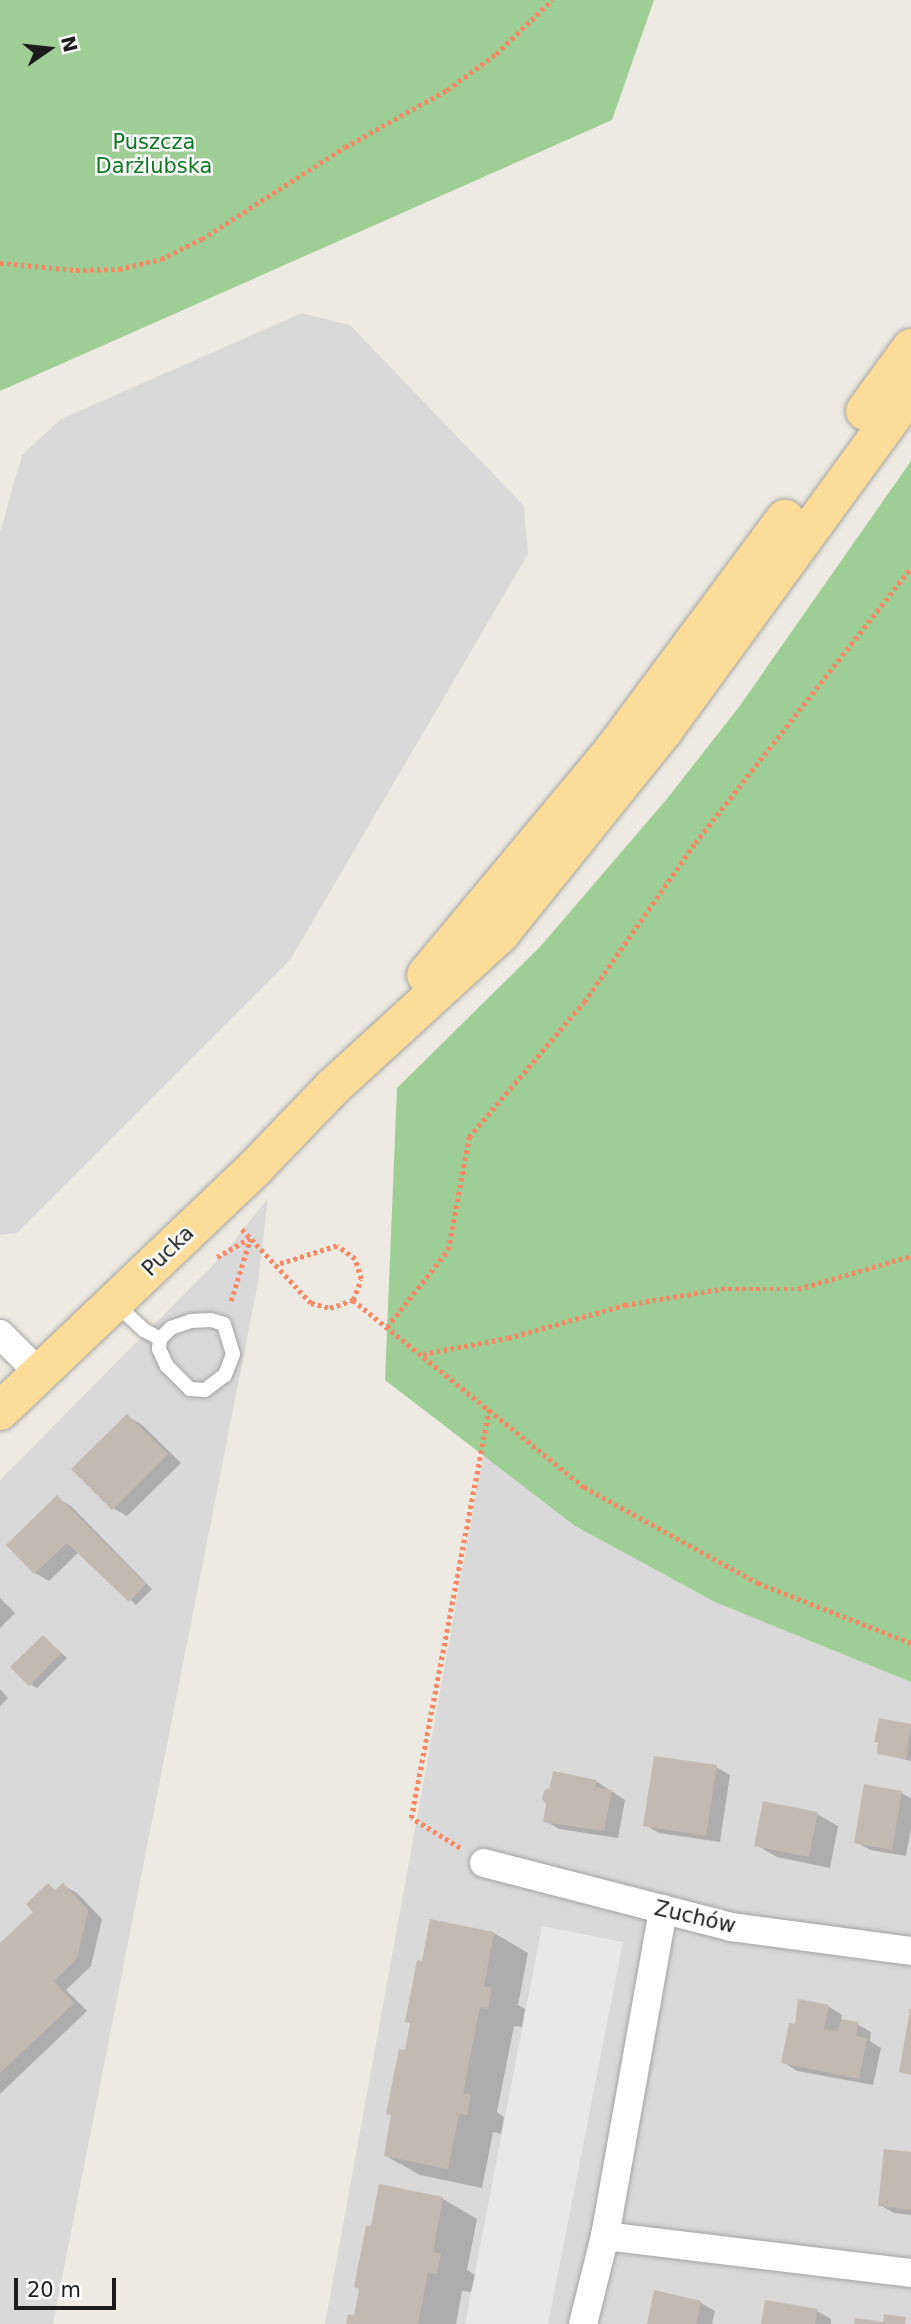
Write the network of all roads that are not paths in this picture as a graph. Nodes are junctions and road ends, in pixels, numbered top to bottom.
1 (911, 348) edge
2 (911, 391) edge
3 (332, 1088) junction
4 (114, 1302) junction
5 (0, 1334) edge
6 (160, 1339) junction
7 (39, 1373) junction
8 (0, 1411) edge
9 (484, 1863) road end
10 (663, 1909) junction
11 (911, 1951) edge
12 (605, 2236) junction
13 (911, 2273) edge
14 (583, 2324) edge

1 - 3 main road
2 - 3 main road
3 - 4 main road, Pucka
4 - 6 lane
4 - 7 main road, Pucka
5 - 7 street
6 - 6 lane
7 - 8 main road, Pucka
9 - 10 street, Zuchów
10 - 11 street, Zuchów
10 - 12 street
12 - 13 street
12 - 14 street

